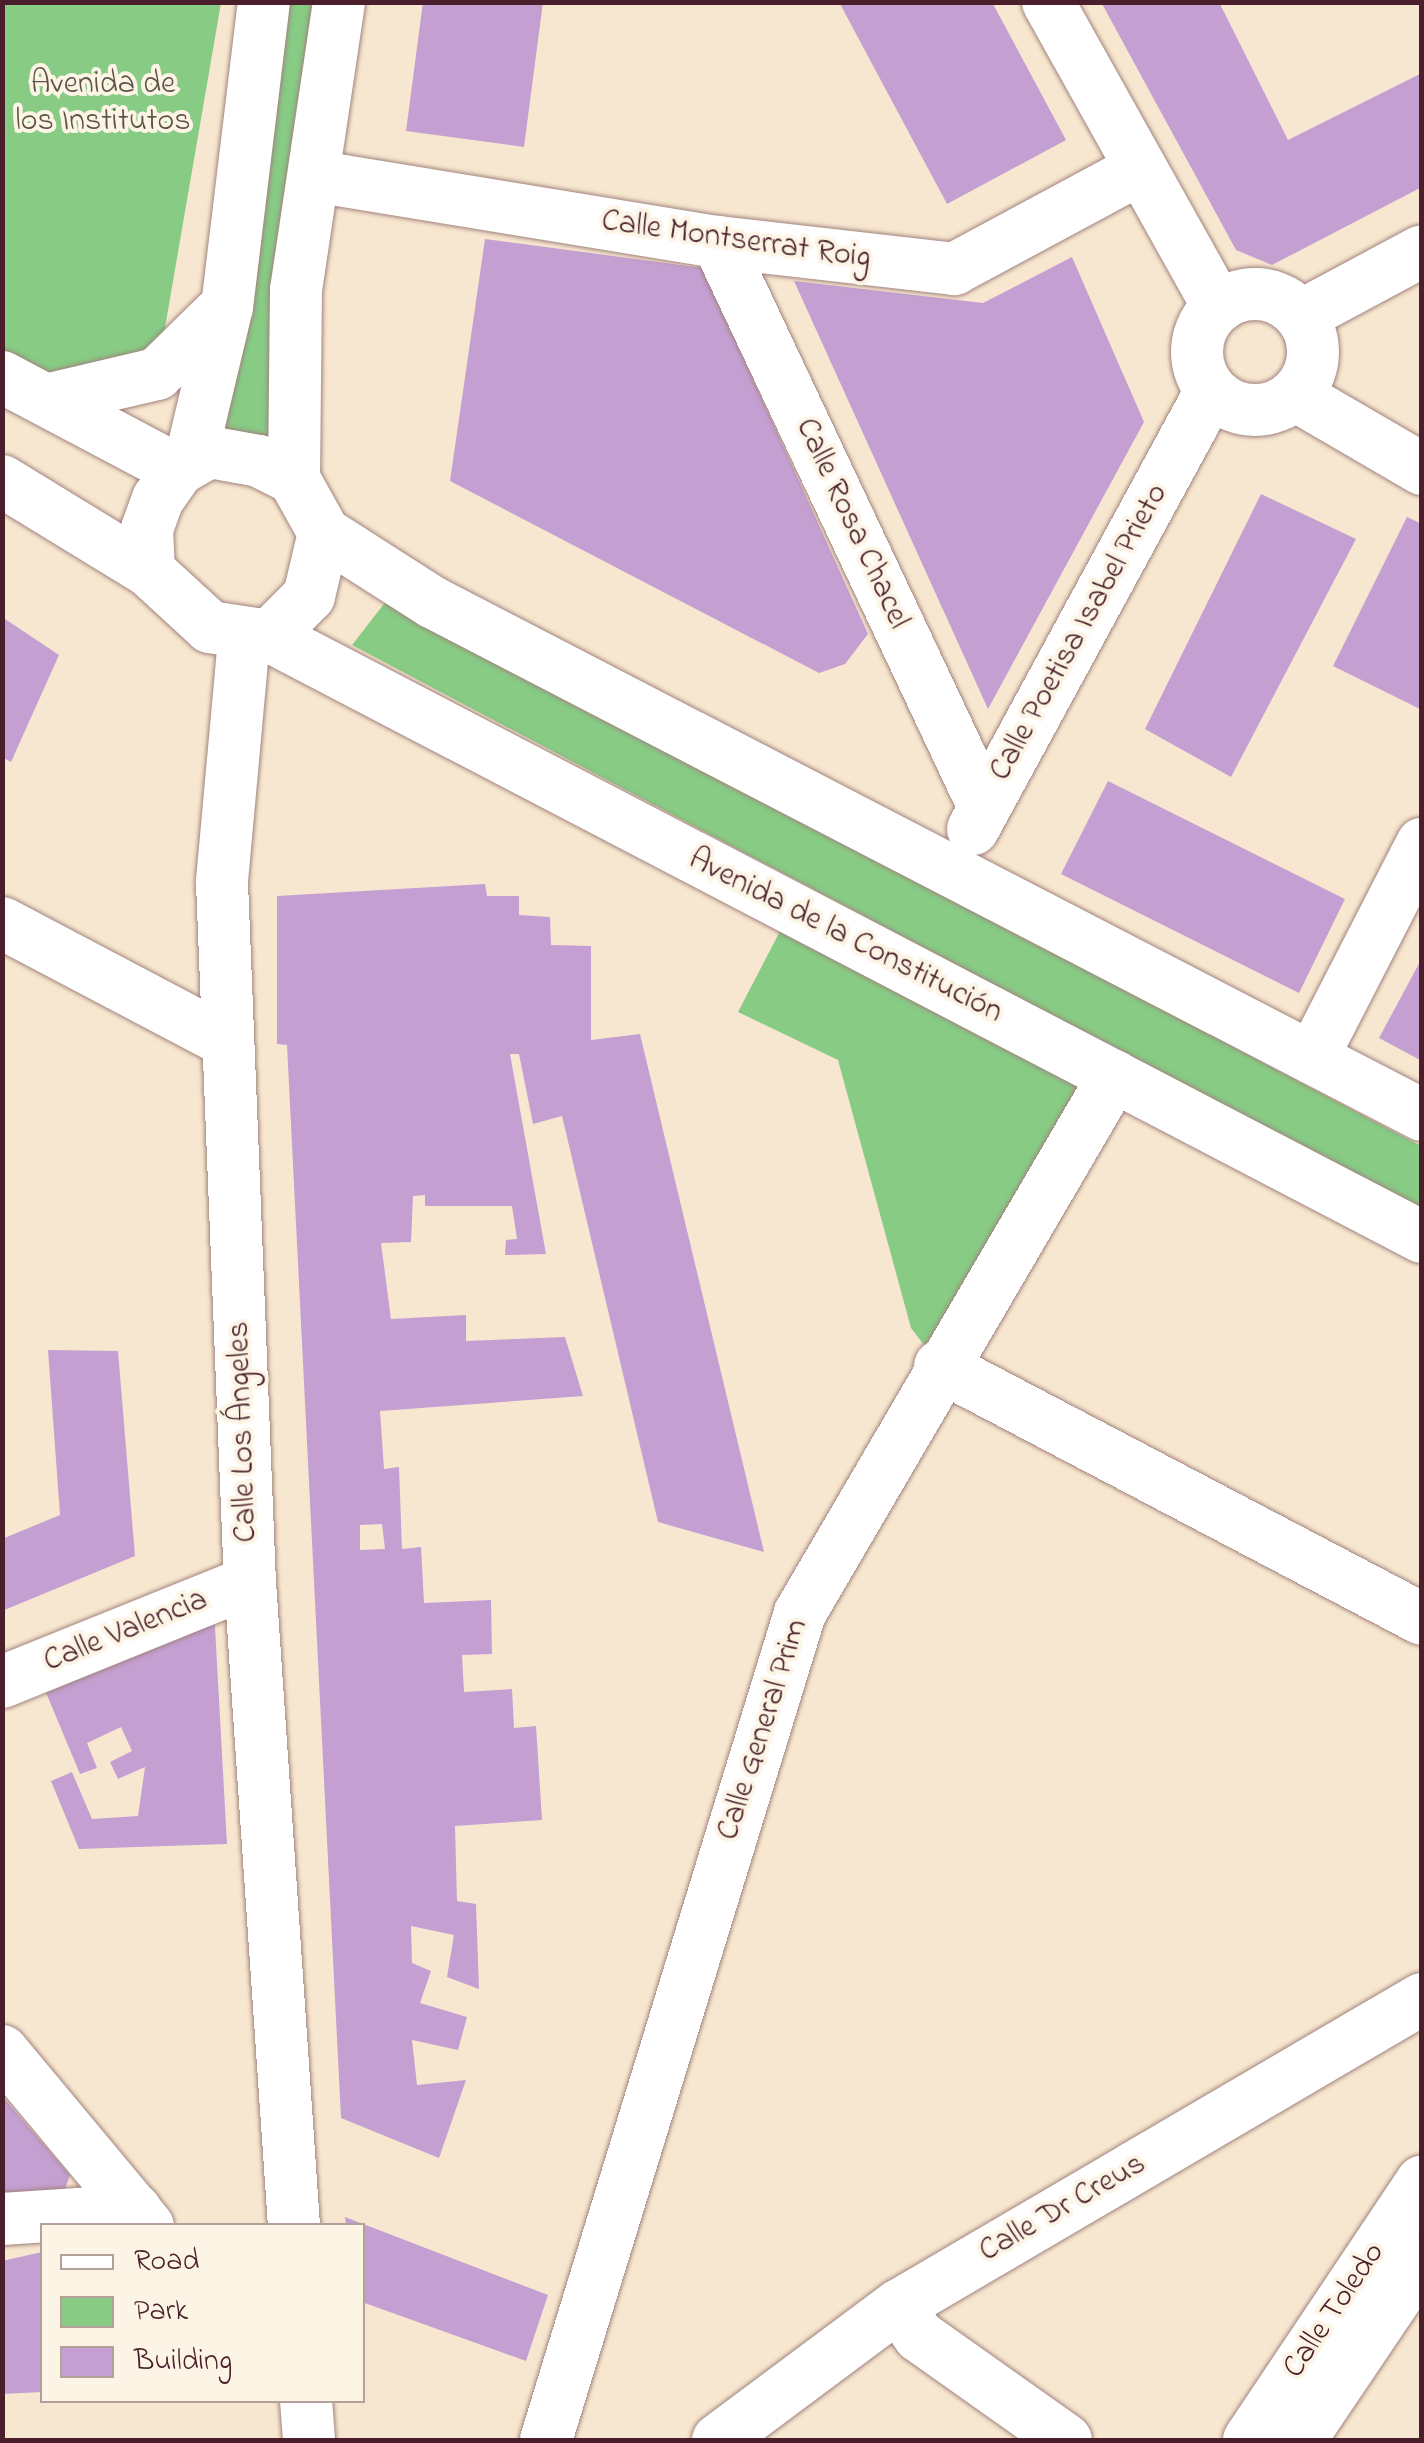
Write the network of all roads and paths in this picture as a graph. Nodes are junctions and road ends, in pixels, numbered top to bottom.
1 (264, 2) edge
2 (339, 2) edge
3 (1048, 2) edge
4 (1136, 171) junction
5 (314, 176) junction
6 (718, 242) junction
7 (1422, 251) edge
8 (1218, 306) junction
9 (227, 307) junction
10 (1301, 316) junction
11 (2, 378) edge
12 (1211, 391) junction
13 (1294, 395) junction
14 (50, 400) junction
15 (184, 466) junction
16 (1422, 469) edge
17 (294, 479) junction
18 (2, 482) edge
19 (324, 533) junction
20 (149, 572) junction
21 (257, 637) junction
22 (984, 807) junction
23 (1422, 844) edge
24 (950, 875) junction
25 (2, 924) edge
26 (228, 1042) junction
27 (1312, 1058) junction
28 (1114, 1076) junction
29 (1422, 1116) edge
30 (1422, 1237) edge
31 (940, 1366) junction
32 (250, 1582) junction
33 (1422, 1618) edge
34 (2, 1682) edge
35 (1422, 1999) edge
36 (2, 2050) edge
37 (1422, 2182) edge
38 (142, 2218) edge
39 (2, 2219) edge
40 (294, 2223) edge
41 (1422, 2259) edge
42 (898, 2306) junction
43 (546, 2440) edge
44 (718, 2440) edge
45 (1066, 2440) edge
46 (1249, 2440) edge
47 (1300, 2440) edge

1 - 9 street
2 - 5 street
3 - 4 street
4 - 6 street, Calle Montserrat Roig
4 - 8 street
5 - 6 street, Calle Montserrat Roig
5 - 17 street
6 - 22 street, Calle Rosa Chacel
7 - 10 street
8 - 10 street
8 - 12 street
9 - 14 street
9 - 15 street
10 - 13 street
11 - 14 street
12 - 13 street
12 - 22 street, Calle Poetisa Isabel Prieto
13 - 16 street
14 - 15 street
15 - 17 street
15 - 20 street
17 - 19 street
18 - 20 street
19 - 21 street
19 - 24 street
20 - 21 street
21 - 26 street, Calle Los Ángeles
21 - 28 street, Avenida de la Constitución
22 - 24 street, Calle Poetisa Isabel Prieto
23 - 27 street
24 - 27 street
25 - 26 street
26 - 32 street, Calle Los Ángeles
27 - 29 street
28 - 30 street, Avenida de la Constitución
28 - 31 street, Calle General Prim
31 - 33 street
31 - 43 street, Calle General Prim
32 - 34 street, Calle Valencia
32 - 40 street, Calle Los Ángeles
35 - 42 street, Calle Dr Creus
36 - 38 street
37 - 46 street, Calle Toledo
38 - 39 street
41 - 47 street, Calle Toledo
42 - 44 street, Calle Dr Creus
42 - 45 street

